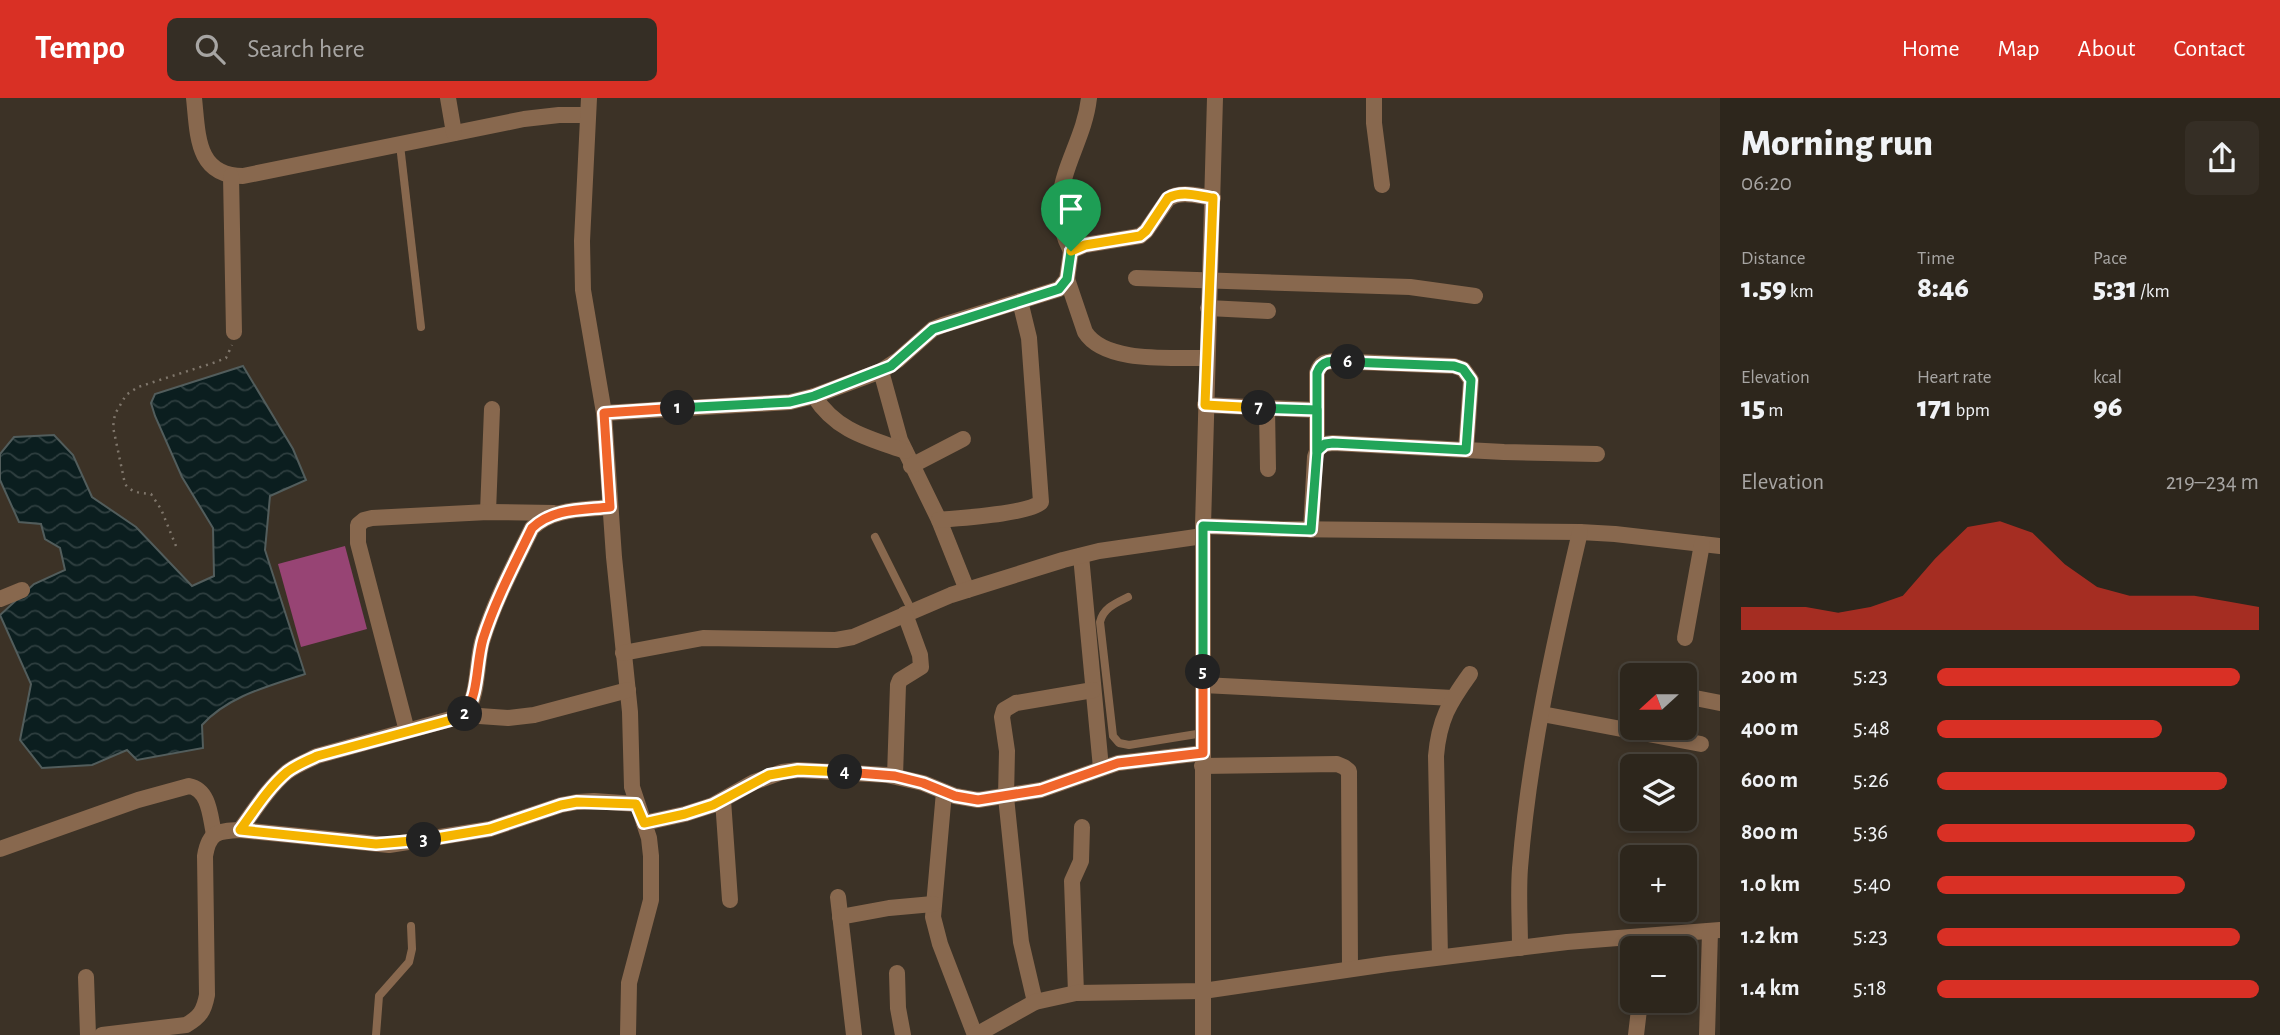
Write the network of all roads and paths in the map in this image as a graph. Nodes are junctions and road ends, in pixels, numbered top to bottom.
1 (194, 98) edge
2 (448, 98) edge
3 (589, 98) edge
4 (1089, 98) edge
5 (1215, 98) edge
6 (1374, 98) edge
7 (588, 115) junction
8 (454, 133) junction
9 (400, 145) junction
10 (231, 176) junction
11 (1382, 185) dead end
12 (1213, 198) junction
13 (1071, 251) junction
14 (1136, 278) dead end
15 (1067, 279) junction
16 (1209, 281) junction
17 (1475, 296) dead end
18 (1020, 301) junction
19 (1208, 308) junction
20 (1268, 311) dead end
21 (421, 327) dead end
22 (234, 332) joint
23 (1206, 358) junction
24 (881, 371) junction
25 (814, 396) junction
26 (1205, 405) junction
27 (1267, 408) junction
28 (492, 410) dead end
29 (1317, 410) junction
30 (604, 413) junction
31 (963, 439) dead end
32 (1466, 450) junction
33 (1317, 451) junction
34 (1597, 454) dead end
35 (908, 459) junction
36 (1268, 469) dead end
37 (610, 507) junction
38 (488, 512) junction
39 (554, 513) junction
40 (939, 520) junction
41 (1311, 530) junction
42 (1203, 531) junction
43 (1580, 532) junction
44 (875, 537) dead end
45 (1702, 544) junction
46 (176, 546) dead end
47 (1720, 546) edge
48 (1081, 556) junction
49 (22, 590) dead end
50 (967, 590) junction
51 (1128, 597) dead end
52 (0, 599) edge
53 (909, 613) junction
54 (1685, 638) dead end
55 (623, 653) junction
56 (1470, 674) dead end
57 (1203, 685) junction
58 (1093, 690) junction
59 (628, 691) junction
60 (1453, 698) junction
61 (1698, 699) edge
62 (1720, 703) edge
63 (1542, 714) junction
64 (465, 715) junction
65 (407, 731) junction
66 (1203, 733) junction
67 (1701, 744) dead end
68 (1203, 760) junction
69 (1101, 768) junction
70 (895, 776) junction
71 (944, 792) junction
72 (1006, 797) junction
73 (723, 800) junction
74 (636, 804) junction
75 (644, 823) junction
76 (1082, 827) dead end
77 (240, 830) junction
78 (214, 834) junction
79 (0, 849) edge
80 (838, 897) dead end
81 (730, 901) dead end
82 (933, 904) junction
83 (840, 917) junction
84 (411, 926) dead end
85 (1715, 931) edge
86 (1685, 936) edge
87 (1620, 943) edge
88 (1520, 948) junction
89 (1440, 957) junction
90 (1350, 969) junction
91 (897, 973) dead end
92 (86, 977) dead end
93 (1203, 990) junction
94 (1076, 993) junction
95 (1035, 1002) junction
96 (1639, 1013) edge
97 (88, 1035) edge
98 (102, 1035) edge
99 (376, 1035) edge
100 (628, 1035) edge
101 (854, 1035) edge
102 (903, 1035) edge
103 (976, 1035) edge
104 (1203, 1035) edge
105 (1636, 1035) edge
106 (1707, 1035) edge

1 - 10 street
2 - 8 street
3 - 7 street
4 - 13 street
5 - 12 street
6 - 11 street
7 - 8 street
7 - 30 street
8 - 9 street
9 - 10 street
9 - 21 lane
10 - 22 street
12 - 13 street
12 - 16 street
13 - 15 street
14 - 16 street
15 - 18 street
15 - 23 street
16 - 17 street
16 - 19 street
18 - 24 street
18 - 40 street
19 - 20 street
19 - 23 street
22 - 46 path
23 - 26 street
24 - 25 street
24 - 35 street
25 - 30 street
25 - 35 street
26 - 27 street
26 - 42 street
27 - 29 street
27 - 36 street
28 - 38 street
29 - 32 street
29 - 33 street
30 - 37 street
31 - 35 street
32 - 33 street
32 - 34 street
33 - 41 street
35 - 40 street
37 - 39 street
37 - 55 street
38 - 39 street
38 - 65 street
39 - 64 street
40 - 50 street
41 - 42 street
41 - 43 street
42 - 48 street
42 - 57 street
43 - 45 street
43 - 63 street
44 - 53 lane
45 - 47 street
45 - 54 street
48 - 50 street
48 - 58 street
49 - 52 street
50 - 53 street
51 - 66 lane
53 - 55 street
53 - 70 street
55 - 59 street
56 - 60 street
57 - 60 street
57 - 66 street
58 - 69 street
58 - 72 street
59 - 64 street
59 - 74 street
60 - 89 street
61 - 62 street
63 - 67 street
63 - 88 street
64 - 65 street
65 - 77 street
66 - 68 street
68 - 69 street
68 - 90 street
68 - 93 street
69 - 72 street
70 - 71 street
70 - 73 street
71 - 72 street
71 - 82 street
72 - 95 street
73 - 75 street
73 - 81 street
74 - 75 street
74 - 77 street
75 - 100 street
76 - 94 street
77 - 78 street
78 - 79 street
78 - 98 street
80 - 83 street
82 - 83 street
82 - 103 street
83 - 101 street
84 - 99 lane
85 - 86 street
85 - 106 street
87 - 88 street
88 - 89 street
89 - 90 street
90 - 93 street
91 - 102 street
92 - 97 street
93 - 94 street
93 - 104 street
94 - 95 street
95 - 103 street
96 - 105 street

